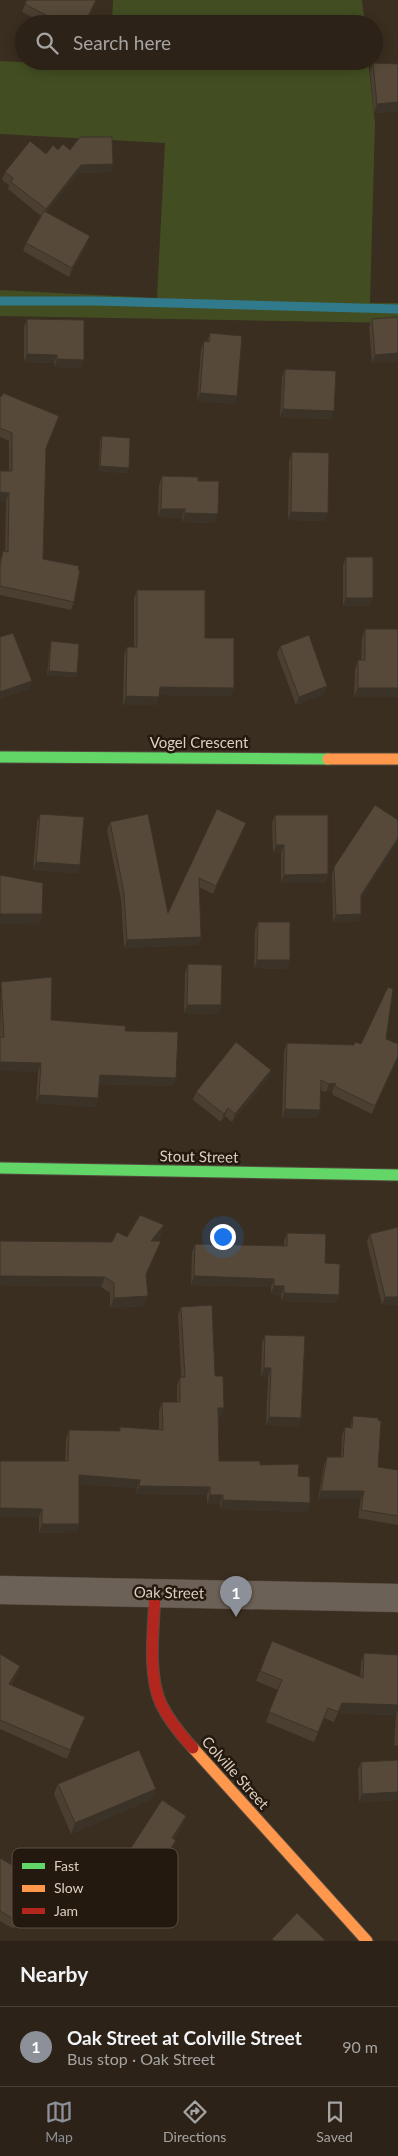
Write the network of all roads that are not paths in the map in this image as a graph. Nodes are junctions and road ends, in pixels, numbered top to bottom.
1 (0, 757) edge
2 (398, 759) edge
3 (0, 1168) edge
4 (398, 1175) edge
5 (0, 1590) edge
6 (154, 1593) junction
7 (398, 1598) edge
8 (367, 1941) edge

1 - 2 street, Vogel Crescent
3 - 4 street, Stout Street
5 - 6 street, Oak Street
6 - 7 street, Oak Street
6 - 8 street, Colville Street

